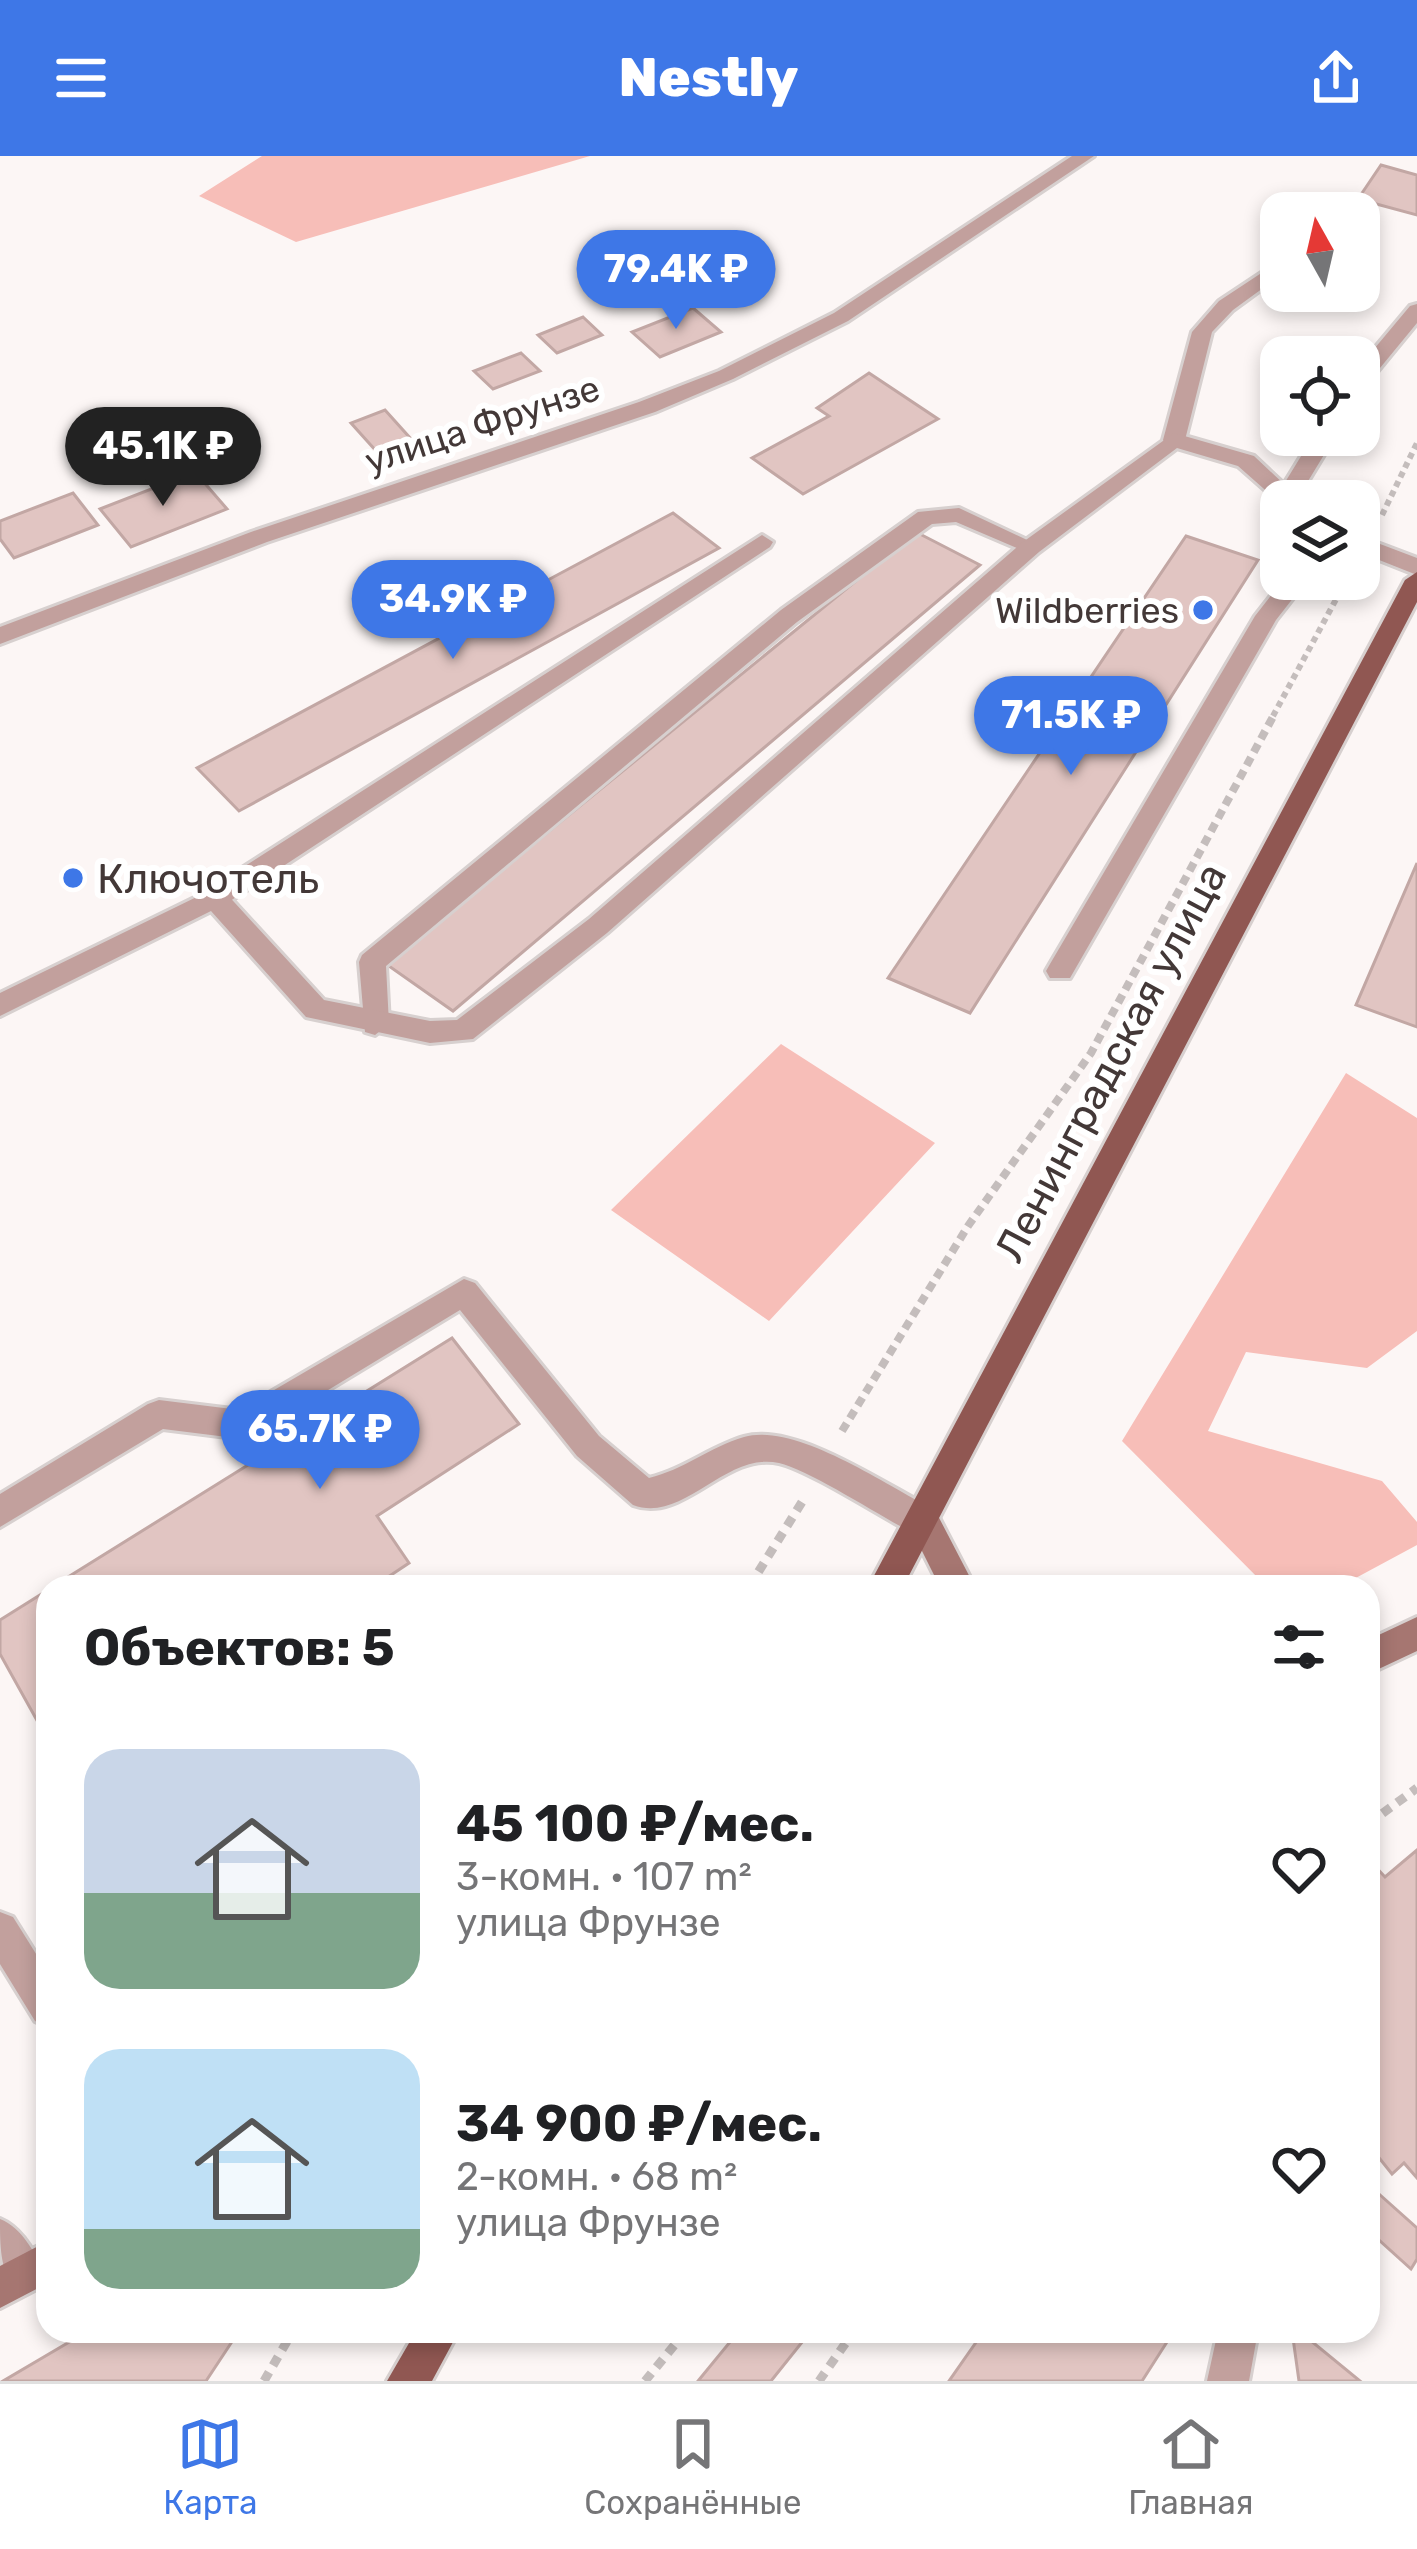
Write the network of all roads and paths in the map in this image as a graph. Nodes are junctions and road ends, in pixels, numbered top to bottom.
1 (1085, 156) edge
2 (1260, 283) edge
3 (1417, 310) edge
4 (1380, 355) edge
5 (1174, 440) junction
6 (1417, 443) edge
7 (1268, 480) edge
8 (1380, 513) edge
9 (762, 542) dead end
10 (1031, 547) junction
11 (1380, 552) edge
12 (1417, 567) edge
13 (1417, 580) edge
14 (1280, 600) edge
15 (1336, 600) edge
16 (0, 636) edge
17 (215, 898) junction
18 (1060, 971) dead end
19 (0, 1005) edge
20 (375, 1024) junction
21 (820, 1467) junction
22 (0, 1512) edge
23 (923, 1521) junction
24 (758, 1575) edge
25 (892, 1575) edge
26 (952, 1575) edge
27 (1417, 1633) edge
28 (1380, 1652) edge
29 (1417, 1788) edge
30 (1380, 1815) edge
31 (0, 1930) edge
32 (36, 1988) edge
33 (0, 2239) edge
34 (24, 2275) edge
35 (286, 2343) edge
36 (432, 2343) edge
37 (676, 2343) edge
38 (846, 2343) edge
39 (1236, 2343) edge
40 (264, 2381) edge
41 (408, 2381) edge
42 (645, 2381) edge
43 (819, 2381) edge
44 (1228, 2381) edge

1 - 16 street, улица Фрунзе
2 - 5 street
3 - 4 street
5 - 7 street
5 - 10 street
6 - 8 path
9 - 17 street
10 - 20 street
10 - 20 street
11 - 12 street
13 - 23 main road, Ленинградская улица
14 - 18 street
15 - 21 path
17 - 19 street
17 - 20 street
21 - 22 street
21 - 23 street
21 - 24 path
23 - 25 main road, Ленинградская улица
23 - 26 main road
27 - 28 main road
29 - 30 path
31 - 32 street
33 - 34 street
35 - 40 path
36 - 41 main road
37 - 42 path
38 - 43 path
39 - 44 street

